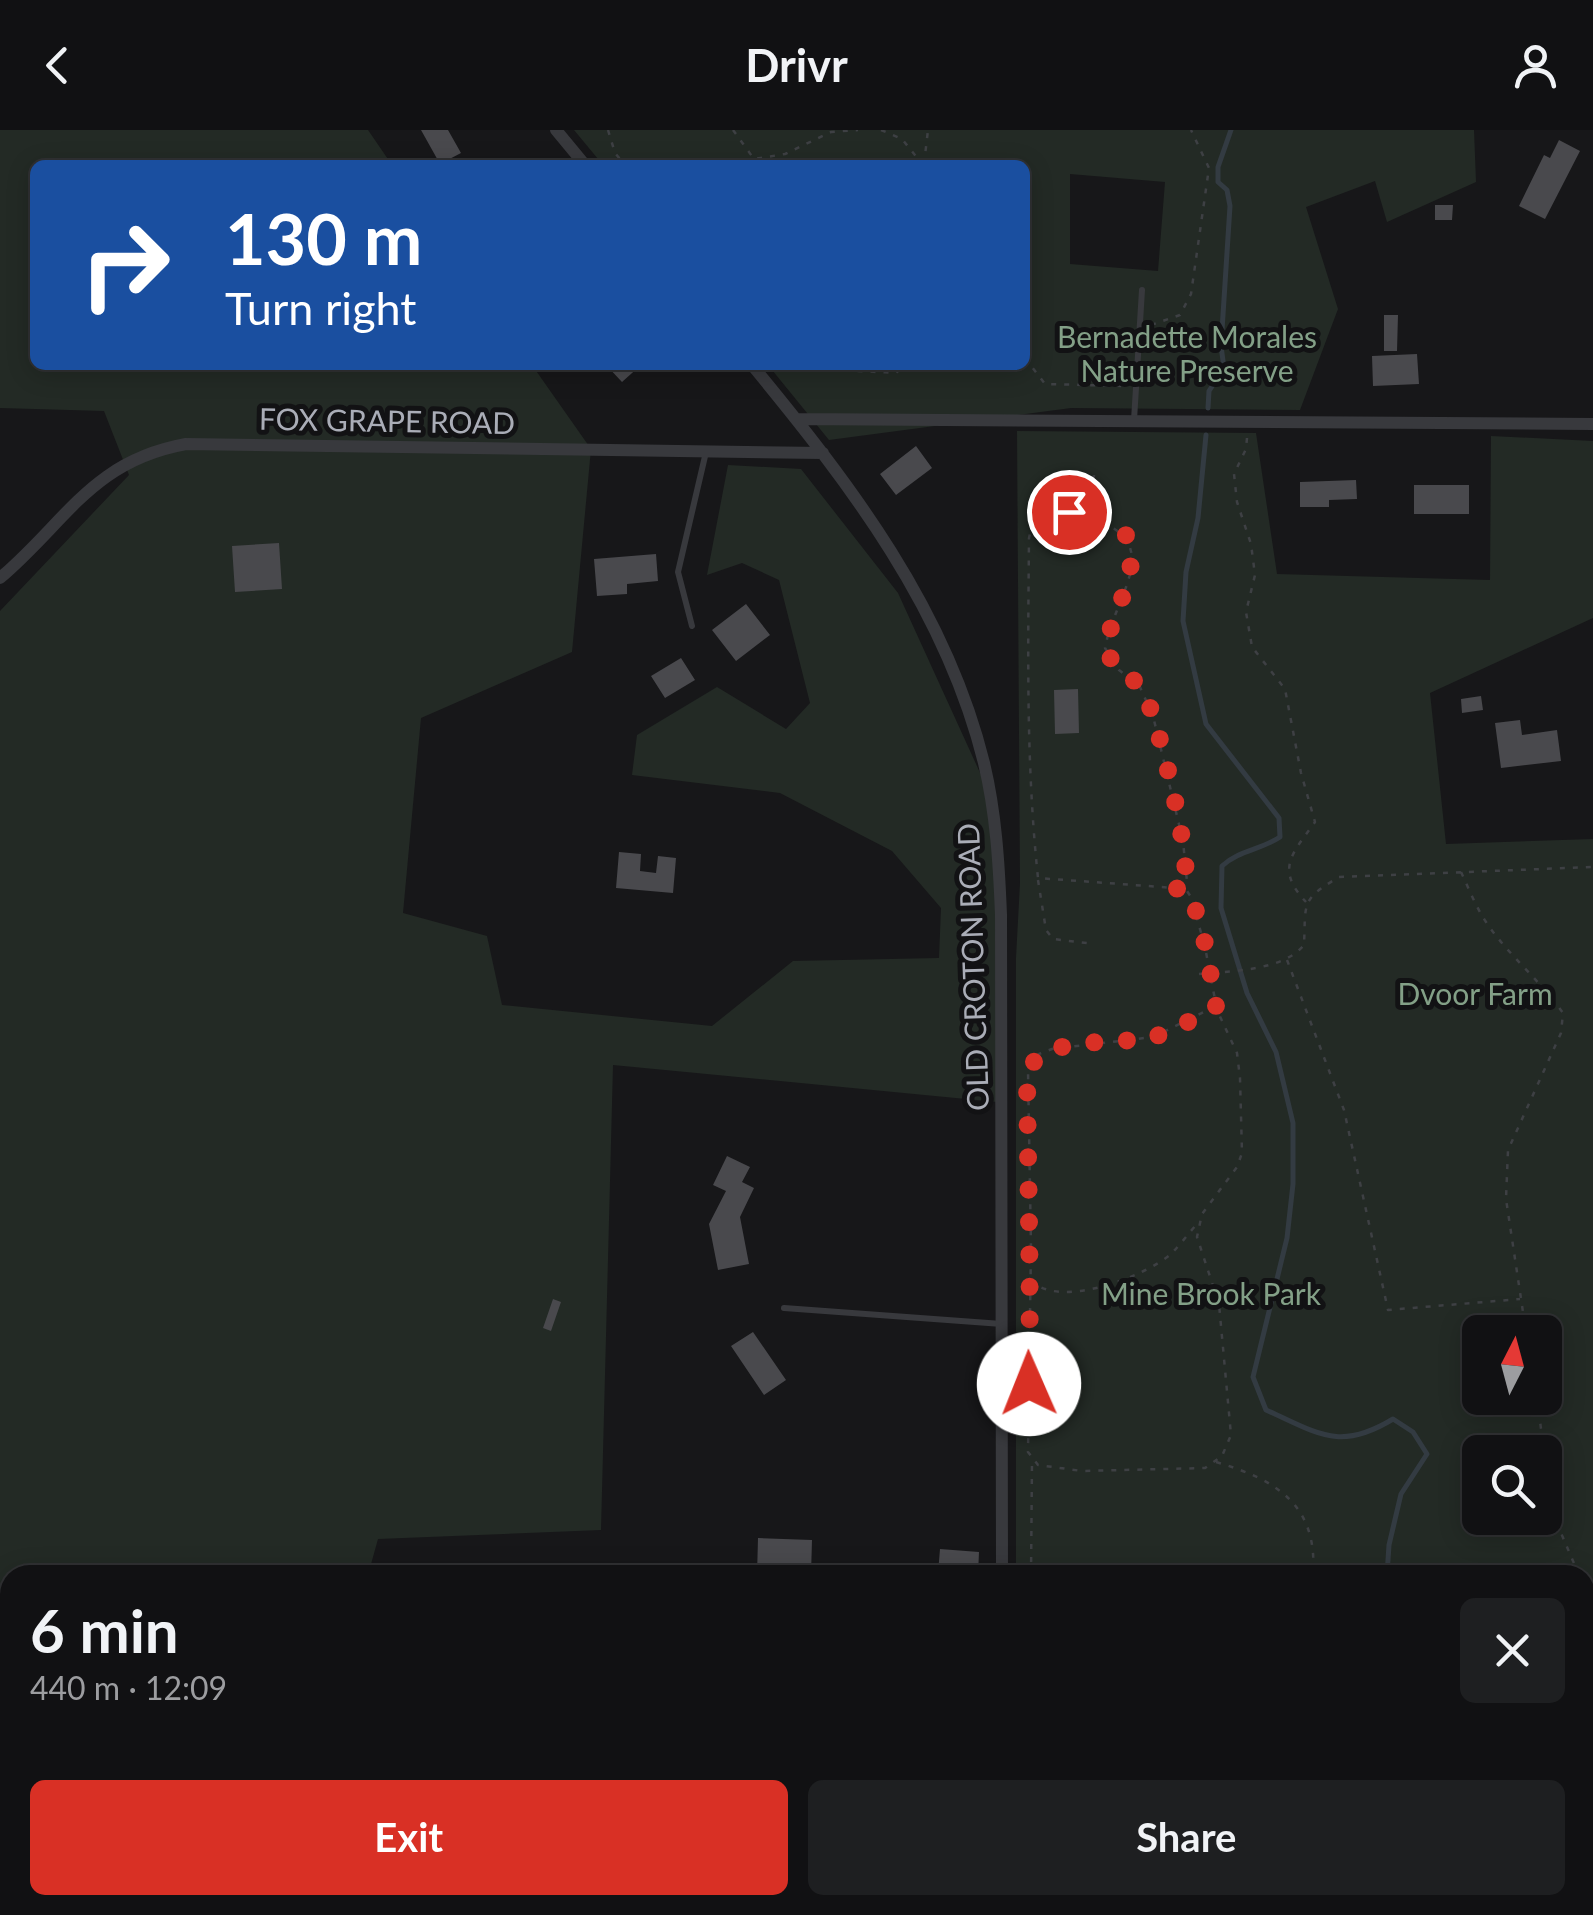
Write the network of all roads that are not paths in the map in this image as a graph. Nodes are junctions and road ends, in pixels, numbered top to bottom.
1 (556, 130) edge
2 (581, 160) edge
3 (1142, 290) dead end
4 (756, 370) edge
5 (796, 418) junction
6 (1134, 421) junction
7 (1593, 424) edge
8 (706, 451) junction
9 (822, 453) junction
10 (0, 578) edge
11 (692, 626) dead end
12 (784, 1308) dead end
13 (1003, 1324) junction
14 (1002, 1565) edge

1 - 2 street
3 - 6 lane
4 - 5 street, OLD CROTON ROAD
5 - 6 street
5 - 9 street, OLD CROTON ROAD
6 - 7 street
8 - 9 street, FOX GRAPE ROAD
8 - 10 street, FOX GRAPE ROAD
8 - 11 lane
9 - 13 street, OLD CROTON ROAD
12 - 13 lane
13 - 14 street, OLD CROTON ROAD

